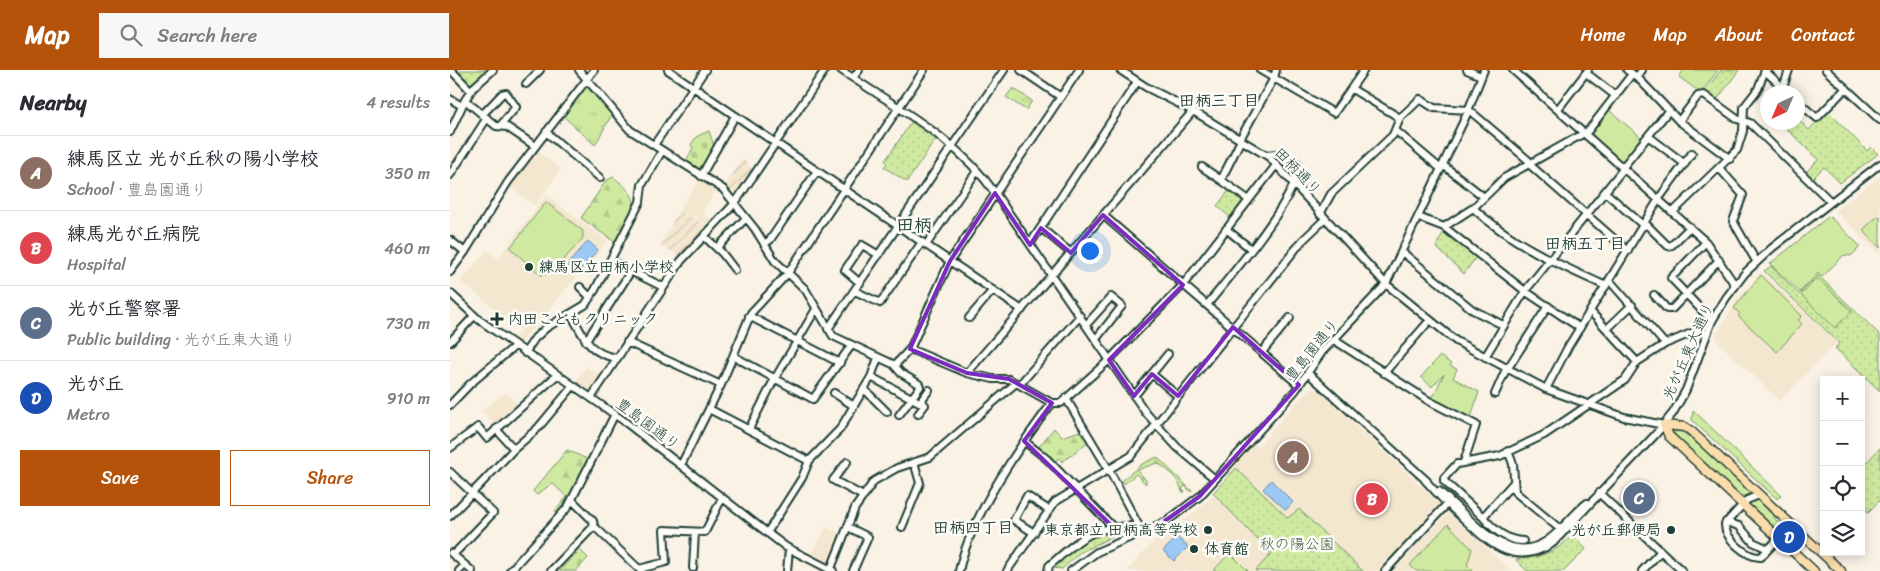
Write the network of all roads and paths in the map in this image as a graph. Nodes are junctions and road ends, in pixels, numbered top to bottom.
1 (451, 70) edge
2 (493, 70) edge
3 (540, 70) edge
4 (579, 70) edge
5 (594, 70) edge
6 (668, 70) edge
7 (705, 70) edge
8 (825, 70) edge
9 (841, 70) edge
10 (859, 70) edge
11 (924, 70) edge
12 (1004, 70) edge
13 (1021, 70) edge
14 (1079, 70) edge
15 (1120, 70) edge
16 (1260, 70) edge
17 (1276, 70) edge
18 (1364, 70) edge
19 (1467, 70) edge
20 (1513, 70) edge
21 (1642, 70) edge
22 (1765, 70) edge
23 (1789, 70) edge
24 (1826, 70) edge
25 (1587, 72) edge
26 (1482, 73) edge
27 (1632, 74) edge
28 (853, 78) junction
29 (1274, 78) junction
30 (587, 80) junction
31 (1137, 82) junction
32 (526, 84) dead end
33 (1781, 85) edge
34 (1787, 85) edge
35 (693, 88) junction
36 (1846, 88) junction
37 (1352, 89) junction
38 (471, 91) junction
39 (1616, 96) junction
40 (1061, 97) junction
41 (450, 99) edge
42 (463, 103) junction
43 (898, 108) junction
44 (1805, 108) edge
45 (1558, 109) junction
46 (1469, 110) junction
47 (1669, 110) junction
48 (1193, 111) junction
49 (485, 116) junction
50 (735, 116) junction
51 (1400, 118) junction
52 (1880, 120) edge
53 (1679, 121) junction
54 (1744, 121) junction
55 (452, 123) edge
56 (500, 126) junction
57 (1395, 130) junction
58 (450, 132) edge
59 (546, 132) junction
60 (1584, 132) junction
61 (1648, 136) junction
62 (1241, 139) junction
63 (776, 143) junction
64 (654, 145) junction
65 (535, 146) junction
66 (952, 146) junction
67 (662, 151) junction
68 (1692, 154) dead end
69 (1266, 155) junction
70 (1730, 159) junction
71 (1277, 164) junction
72 (1529, 164) junction
73 (1685, 164) junction
74 (1880, 164) edge
75 (1202, 167) dead end
76 (1442, 167) junction
77 (1624, 168) junction
78 (1720, 169) junction
79 (817, 171) junction
80 (977, 171) junction
81 (450, 175) edge
82 (701, 176) junction
83 (600, 178) dead end
84 (1222, 180) junction
85 (1295, 184) junction
86 (844, 189) junction
87 (1605, 192) junction
88 (995, 193) junction
89 (1484, 197) junction
90 (1249, 200) junction
91 (1658, 200) junction
92 (1831, 202) junction
93 (735, 203) junction
94 (1473, 208) junction
95 (1673, 212) junction
96 (1103, 215) junction
97 (1586, 215) junction
98 (1323, 216) junction
99 (1418, 217) junction
100 (746, 218) junction
101 (1644, 224) junction
102 (898, 226) junction
103 (1444, 227) junction
104 (1690, 227) junction
105 (1041, 228) junction
106 (1226, 229) junction
107 (704, 236) junction
108 (450, 240) edge
109 (1706, 242) junction
110 (924, 243) junction
111 (764, 244) junction
112 (1030, 244) junction
113 (717, 248) junction
114 (1251, 249) junction
115 (1628, 251) junction
116 (465, 252) junction
117 (1402, 252) junction
118 (1071, 253) junction
119 (878, 255) junction
120 (950, 260) junction
121 (1718, 260) junction
122 (611, 261) junction
123 (1549, 261) junction
124 (1756, 261) junction
125 (735, 270) dead end
126 (631, 271) junction
127 (450, 272) edge
128 (788, 273) junction
129 (1052, 275) junction
130 (860, 283) junction
131 (1608, 283) junction
132 (1386, 284) junction
133 (1183, 285) junction
134 (1735, 285) junction
135 (580, 287) dead end
136 (662, 287) junction
137 (994, 290) junction
138 (854, 291) junction
139 (1525, 291) junction
140 (450, 293) edge
141 (1688, 294) junction
142 (1654, 295) dead end
143 (590, 297) junction
144 (1207, 305) junction
145 (1632, 305) junction
146 (1548, 306) junction
147 (816, 309) junction
148 (1022, 310) junction
149 (1590, 311) junction
150 (571, 314) junction
151 (474, 316) junction
152 (749, 316) junction
153 (1080, 316) junction
154 (969, 318) dead end
155 (1290, 318) dead end
156 (1430, 320) junction
157 (1712, 321) junction
158 (1086, 325) junction
159 (1503, 325) junction
160 (1233, 327) junction
161 (1580, 328) junction
162 (828, 329) junction
163 (1607, 329) junction
164 (1707, 334) junction
165 (1096, 339) junction
166 (1334, 340) junction
167 (586, 341) junction
168 (798, 341) junction
169 (450, 342) edge
170 (627, 342) junction
171 (1665, 344) junction
172 (515, 346) junction
173 (851, 346) junction
174 (910, 349) junction
175 (1262, 352) junction
176 (525, 353) junction
177 (1168, 354) dead end
178 (733, 356) junction
179 (1485, 356) junction
180 (616, 358) junction
181 (878, 358) junction
182 (1109, 359) junction
183 (1637, 362) junction
184 (840, 363) junction
185 (894, 365) junction
186 (1508, 368) junction
187 (967, 373) junction
188 (1308, 373) junction
189 (1384, 373) junction
190 (1152, 374) junction
191 (557, 375) junction
192 (871, 377) junction
193 (776, 378) junction
194 (1018, 384) junction
195 (721, 385) junction
196 (1299, 385) junction
197 (572, 386) junction
198 (864, 388) junction
199 (1546, 389) junction
200 (929, 390) dead end
201 (834, 393) dead end
202 (1495, 394) dead end
203 (1134, 396) junction
204 (1178, 396) junction
205 (591, 398) junction
206 (912, 398) junction
207 (1067, 400) junction
208 (920, 402) junction
209 (1052, 403) junction
210 (450, 405) edge
211 (1587, 405) junction
212 (854, 406) junction
213 (710, 409) junction
214 (887, 412) dead end
215 (615, 414) junction
216 (918, 414) dead end
217 (899, 415) dead end
218 (1156, 425) junction
219 (1664, 425) junction
220 (496, 429) junction
221 (749, 429) junction
222 (1024, 440) junction
223 (450, 448) edge
224 (514, 449) junction
225 (1508, 452) junction
226 (809, 461) junction
227 (847, 462) dead end
228 (914, 462) junction
229 (1464, 462) junction
230 (681, 465) junction
231 (1110, 470) junction
232 (450, 473) edge
233 (1215, 479) junction
234 (1425, 480) junction
235 (1514, 482) junction
236 (1076, 490) junction
237 (472, 493) junction
238 (1759, 495) junction
239 (863, 496) junction
240 (1597, 496) junction
241 (722, 498) junction
242 (1463, 499) junction
243 (572, 500) junction
244 (1447, 504) junction
245 (1742, 504) junction
246 (1456, 506) junction
247 (1050, 510) junction
248 (450, 516) edge
249 (1483, 517) junction
250 (1726, 522) junction
251 (1789, 522) junction
252 (594, 526) junction
253 (1112, 526) junction
254 (848, 527) junction
255 (902, 527) dead end
256 (1141, 529) junction
257 (1560, 529) junction
258 (695, 532) junction
259 (767, 533) junction
260 (1034, 533) junction
261 (1779, 538) junction
262 (1513, 540) junction
263 (1523, 541) dead end
264 (1508, 547) junction
265 (790, 549) junction
266 (1768, 549) junction
267 (1661, 551) junction
268 (452, 554) edge
269 (465, 565) junction
270 (693, 568) dead end
271 (640, 570) edge
272 (459, 571) edge
273 (472, 571) edge
274 (510, 571) edge
275 (551, 571) edge
276 (787, 571) edge
277 (831, 571) edge
278 (853, 571) edge
279 (959, 571) edge
280 (1007, 571) edge
281 (1048, 571) edge
282 (1071, 571) edge
283 (1385, 571) edge
284 (1642, 571) edge
285 (1682, 571) edge
286 (1814, 571) edge
287 (1841, 571) edge

1 - 38 street
2 - 38 street
3 - 32 street
4 - 30 street
5 - 30 street
6 - 35 street
7 - 35 street
8 - 63 street
9 - 28 street
10 - 28 street
11 - 43 street
12 - 66 street
13 - 40 street
14 - 40 street
15 - 31 street, 田柄通り
16 - 29 street
17 - 29 street
18 - 37 street
19 - 26 street
20 - 45 street
21 - 27 street
22 - 33 street
22 - 54 street
23 - 34 street
24 - 36 street
25 - 39 street
25 - 45 street
26 - 46 street, 豊島園通り
27 - 39 street
27 - 47 street
28 - 43 street
29 - 37 street
29 - 62 street
30 - 59 street
30 - 64 street
31 - 48 street, 田柄通り
31 - 105 street
35 - 50 street
35 - 64 street
36 - 44 street
36 - 52 street
37 - 51 street
38 - 42 street
39 - 60 street
40 - 88 street
41 - 42 street
42 - 49 street
42 - 55 street
43 - 66 street
43 - 86 street
45 - 60 street
46 - 51 street
46 - 72 street
46 - 76 street, 豊島園通り
47 - 53 street
47 - 61 street
48 - 62 street, 田柄通り
48 - 96 street
49 - 56 street
49 - 56 street
49 - 81 street
50 - 63 street
50 - 82 street
51 - 57 street
53 - 54 street
53 - 70 street
54 - 70 street
54 - 92 street
55 - 58 street
56 - 65 street
57 - 76 street
57 - 98 street
59 - 65 street
59 - 83 street
60 - 72 street
60 - 77 street
61 - 73 street
61 - 77 street
62 - 69 street, 田柄通り
62 - 84 street
63 - 79 street
63 - 93 street
64 - 67 street
65 - 116 street
66 - 80 street
66 - 102 street
67 - 82 street
67 - 122 street
68 - 73 street
69 - 71 street, 田柄通り
69 - 85 street
70 - 78 street
71 - 85 street, 田柄通り
71 - 90 street
72 - 89 street
72 - 97 street
73 - 91 street
74 - 92 street, 光が丘東大通り
75 - 84 street
76 - 89 street
76 - 99 street, 豊島園通り
77 - 87 street
77 - 91 street
78 - 95 street
78 - 124 street
79 - 86 street
79 - 111 street
80 - 88 street
80 - 110 street
82 - 93 street
84 - 90 street
85 - 98 street, 田柄通り
85 - 114 street
86 - 102 street
86 - 128 street
87 - 97 street
87 - 101 street
88 - 112 street
88 - 120 street
89 - 94 street
90 - 106 street
91 - 95 street
91 - 101 street
92 - 124 street, 光が丘東大通り
93 - 100 street
93 - 107 street
94 - 103 street
94 - 123 street
95 - 104 street
96 - 118 street
96 - 133 street
97 - 115 street
97 - 123 street
98 - 132 street, 田柄通り
98 - 160 street
99 - 103 street
99 - 117 street, 豊島園通り
100 - 111 street
100 - 113 street
101 - 104 street
101 - 115 street
102 - 110 street
102 - 119 street
103 - 139 street
104 - 109 street
105 - 112 street
105 - 118 street
106 - 114 street
106 - 133 street
107 - 113 street
107 - 136 street
108 - 116 street
109 - 121 street
109 - 141 street
110 - 120 street
110 - 138 street
111 - 128 street
112 - 129 street
113 - 125 street
114 - 144 street
115 - 131 street
116 - 127 street
117 - 132 street, 豊島園通り
117 - 159 street
118 - 129 street
119 - 130 street
119 - 130 street
120 - 137 street
120 - 174 street
121 - 134 street
121 - 141 street
122 - 126 street
122 - 143 street
123 - 131 street
123 - 139 street
124 - 134 street, 光が丘東大通り
126 - 136 street
126 - 167 street
128 - 147 street
128 - 152 street
129 - 148 street
129 - 153 street
130 - 138 street
131 - 145 street
131 - 149 street
132 - 156 street, 田柄通り
132 - 166 street, 豊島園通り
133 - 144 street
133 - 182 street
134 - 157 street, 光が丘東大通り
135 - 143 street
136 - 170 street
137 - 148 street
137 - 154 street
138 - 162 street
139 - 146 street
139 - 159 street
140 - 151 street, 豊島園通り
141 - 142 street
141 - 157 street
143 - 150 street
144 - 160 street
145 - 163 street
145 - 171 street
146 - 161 street
146 - 186 street
147 - 162 street
147 - 168 street
148 - 187 street
149 - 161 street
149 - 163 street
150 - 167 street
150 - 176 street
151 - 169 street
151 - 172 street, 豊島園通り
152 - 168 street
152 - 178 street
153 - 158 street
153 - 194 street
155 - 175 street
156 - 179 street, 田柄通り
156 - 189 street
157 - 164 street, 光が丘東大通り
158 - 165 street
158 - 165 street
159 - 179 street
160 - 175 street
160 - 204 street
161 - 199 street
162 - 173 street
163 - 183 street
164 - 171 street
164 - 219 street, 光が丘東大通り
165 - 182 street
166 - 188 street, 豊島園通り
166 - 189 street
167 - 180 street
168 - 184 street
168 - 193 street
170 - 180 street
170 - 195 street
171 - 183 street
172 - 176 street, 豊島園通り
172 - 210 street
173 - 181 street
173 - 184 street
174 - 185 street
174 - 187 street
175 - 196 street
176 - 191 street, 豊島園通り
177 - 190 street
178 - 193 street
178 - 195 street
179 - 186 street, 田柄通り
180 - 205 street
181 - 185 street
181 - 192 street
182 - 203 street
182 - 207 street
183 - 211 street
184 - 193 street
185 - 206 street
186 - 199 street, 田柄通り
186 - 202 street
187 - 194 street
188 - 196 street, 豊島園通り
188 - 234 street, 光が丘東大通り
189 - 229 street
190 - 203 street
190 - 204 street
191 - 197 street, 豊島園通り
191 - 220 street
192 - 198 street
192 - 206 street
193 - 221 street
194 - 209 street
194 - 228 street
195 - 213 street
196 - 233 street, 豊島園通り
197 - 205 street, 豊島園通り
197 - 224 street
198 - 212 street
198 - 214 street
199 - 211 street, 田柄通り
200 - 208 street
201 - 212 street
203 - 218 street
204 - 218 street
205 - 215 street, 豊島園通り
206 - 208 street
206 - 217 street
207 - 209 street
207 - 231 street
208 - 216 street
209 - 222 street
211 - 219 street, 田柄通り
211 - 225 street
212 - 226 street
213 - 221 street
213 - 230 street
215 - 230 street, 豊島園通り
215 - 243 street
218 - 231 street
218 - 233 street
219 - 238 main road
219 - 240 street, 光が丘東大通り
219 - 245 main road
220 - 223 street
220 - 224 street
221 - 226 street
222 - 236 street
222 - 279 street
224 - 237 street
225 - 229 street
225 - 235 street
226 - 259 street
227 - 239 street
228 - 239 street
228 - 255 street
229 - 242 street
230 - 241 street, 豊島園通り
231 - 236 street
231 - 256 street
232 - 237 street
233 - 256 street, 豊島園通り
234 - 244 street, 光が丘東大通り
234 - 246 street, 光が丘東大通り
235 - 249 street
235 - 257 street
236 - 247 street
236 - 253 street
237 - 248 street
237 - 268 street
238 - 245 street
238 - 251 main road
239 - 254 street
240 - 244 street, 光が丘東大通り
240 - 257 street, 光が丘東大通り
240 - 267 street
241 - 258 street
241 - 259 street, 豊島園通り
242 - 246 street
242 - 249 street
243 - 252 street
243 - 274 street
244 - 283 street
245 - 250 street
245 - 261 main road
246 - 264 street, 光が丘東大通り
247 - 260 street
247 - 260 street
249 - 262 street
250 - 266 street
250 - 266 street
251 - 261 street
251 - 287 main road
252 - 271 street
252 - 275 street
253 - 256 street
253 - 281 street
254 - 277 street
254 - 278 street
256 - 282 street, 豊島園通り
257 - 264 street, 光が丘東大通り
258 - 270 street
258 - 271 street
259 - 265 street, 豊島園通り
260 - 280 street
261 - 266 street
261 - 286 main road
262 - 263 street
262 - 264 street
265 - 276 street
265 - 277 street, 豊島園通り
267 - 284 street
267 - 285 street
268 - 269 street
269 - 272 street
269 - 273 street

